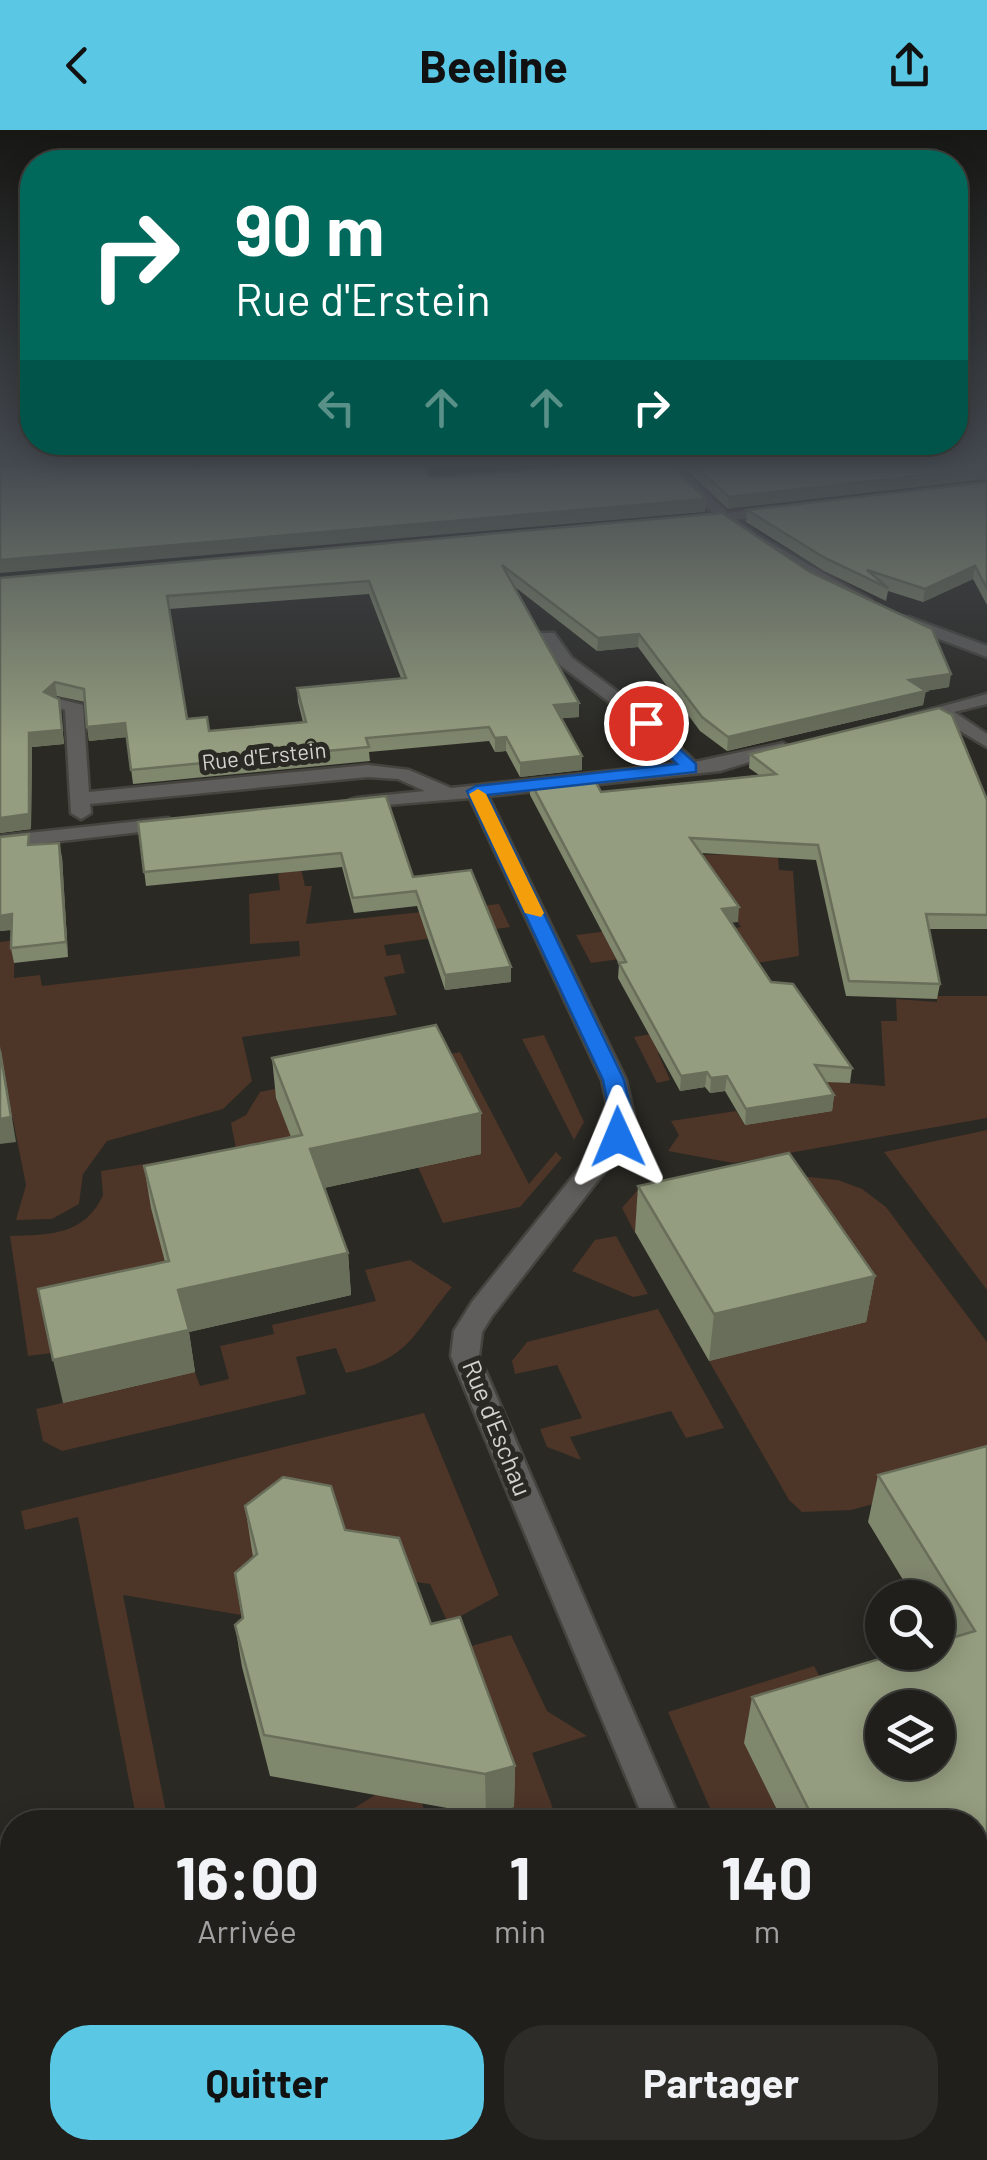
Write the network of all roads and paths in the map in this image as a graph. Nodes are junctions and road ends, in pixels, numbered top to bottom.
1 (792, 558) edge
2 (548, 637) dead end
3 (987, 652) edge
4 (987, 698) edge
5 (59, 704) edge
6 (939, 710) junction
7 (884, 724) edge
8 (811, 742) edge
9 (987, 742) edge
10 (690, 768) junction
11 (462, 792) junction
12 (80, 800) junction
13 (332, 806) edge
14 (198, 820) edge
15 (83, 833) junction
16 (0, 842) edge
17 (659, 1810) edge

1 - 3 street
2 - 10 street
4 - 6 street
5 - 12 street
6 - 7 street
6 - 9 street
8 - 10 street, Rue d'Erstein
10 - 11 street, Rue d'Erstein
11 - 12 street, Rue d'Erstein
11 - 13 street, Rue d'Erstein
11 - 17 street, Rue d'Eschau
12 - 15 street
14 - 15 street
15 - 16 street

